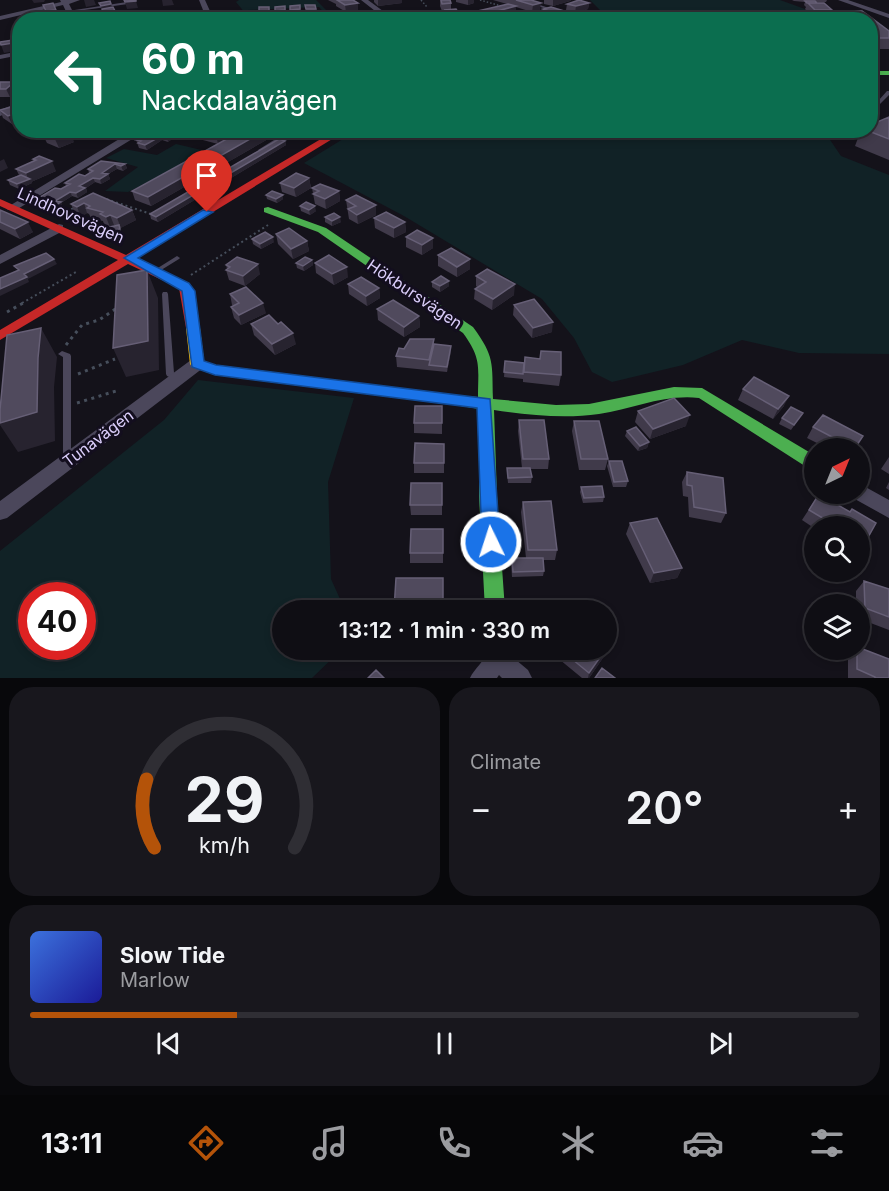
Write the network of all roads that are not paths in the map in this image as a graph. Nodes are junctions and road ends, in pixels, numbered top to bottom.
1 (77, 0) edge
2 (364, 0) edge
3 (522, 0) edge
4 (841, 0) edge
5 (64, 2) edge
6 (543, 2) edge
7 (128, 3) edge
8 (537, 4) junction
9 (554, 10) junction
10 (70, 11) joint
11 (593, 11) dead end
12 (24, 12) edge
13 (380, 12) edge
14 (545, 12) edge
15 (561, 12) edge
16 (589, 12) edge
17 (877, 12) edge
18 (889, 92) edge
19 (878, 104) edge
20 (127, 138) edge
21 (284, 138) edge
22 (330, 138) edge
23 (253, 156) edge
24 (6, 205) edge
25 (268, 210) dead end
26 (54, 226) junction
27 (130, 258) junction
28 (177, 258) dead end
29 (0, 260) edge
30 (156, 271) junction
31 (165, 294) dead end
32 (0, 336) edge
33 (62, 354) road end
34 (197, 364) junction
35 (178, 378) junction
36 (484, 403) junction
37 (72, 457) junction
38 (804, 457) edge
39 (870, 498) edge
40 (889, 510) edge
41 (0, 512) edge
42 (494, 600) edge
43 (494, 660) edge
44 (504, 660) edge
45 (482, 678) edge
46 (520, 678) edge

1 - 5 street
2 - 13 street
3 - 8 lane
4 - 17 street
5 - 10 street
5 - 12 street
6 - 8 lane
7 - 10 lane
8 - 9 lane
9 - 14 lane
9 - 15 lane
11 - 16 lane
18 - 19 lane
20 - 24 street
21 - 23 street
22 - 27 street
24 - 26 street, Lindhovsvägen
25 - 36 street, Hökbursvägen
26 - 27 street, Lindhovsvägen
26 - 29 street
27 - 30 street, Lindhovsvägen
27 - 32 street
28 - 30 lane
30 - 34 street, Lindhovsvägen
31 - 35 lane
33 - 37 lane
34 - 35 street, Tunavägen
34 - 36 street
35 - 37 street, Tunavägen
36 - 38 street
36 - 42 street, Hökbursvägen
37 - 41 street, Tunavägen
39 - 40 street
43 - 45 street
44 - 46 street

